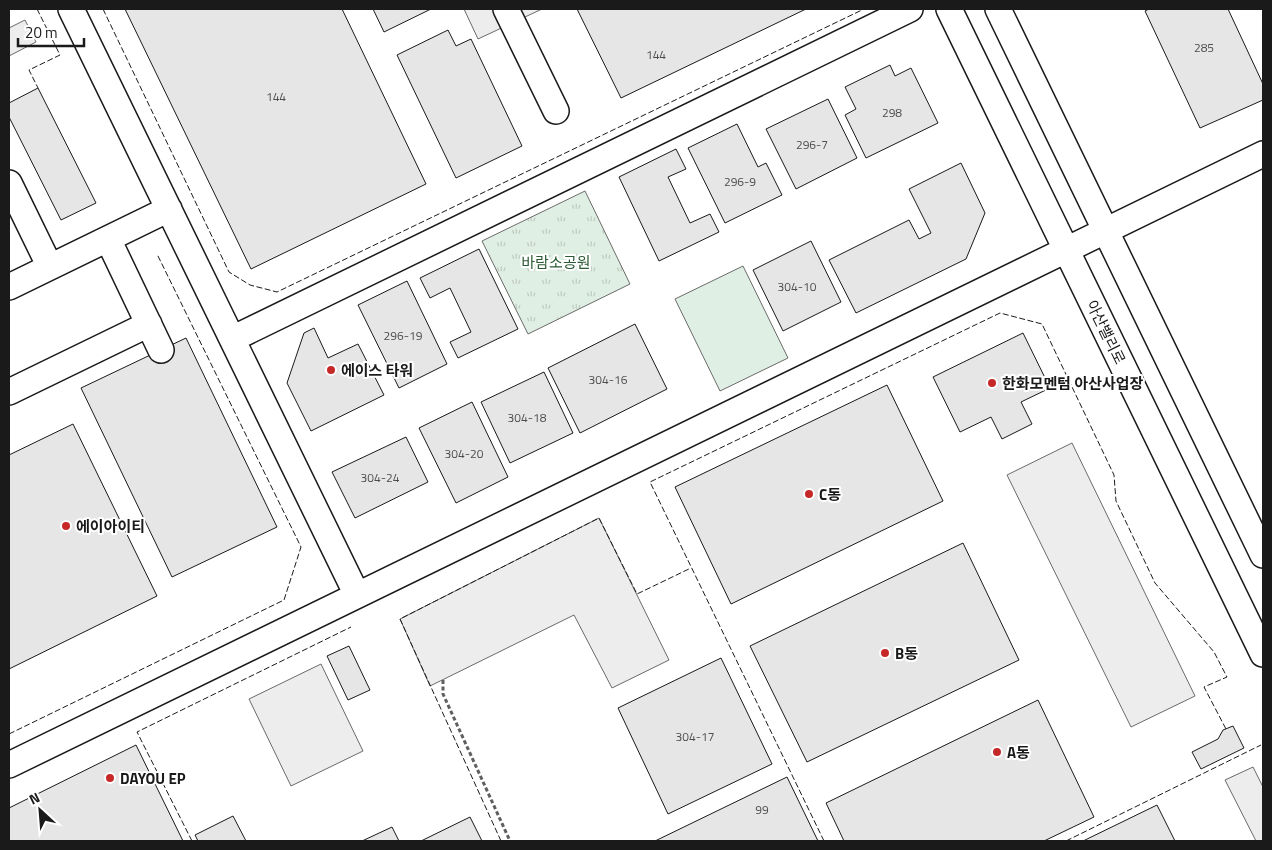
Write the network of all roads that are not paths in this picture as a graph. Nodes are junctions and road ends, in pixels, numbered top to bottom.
1 (71, 9) edge
2 (506, 9) edge
3 (910, 9) edge
4 (949, 9) edge
5 (998, 9) edge
6 (556, 111) dead end
7 (1263, 154) edge
8 (9, 182) edge
9 (169, 209) junction
10 (1106, 230) junction
11 (108, 239) junction
12 (1066, 250) junction
13 (50, 267) junction
14 (9, 287) edge
15 (149, 324) junction
16 (232, 339) junction
17 (161, 350) dead end
18 (9, 392) edge
19 (1263, 555) edge
20 (357, 595) junction
21 (1263, 654) edge
22 (9, 765) edge

1 - 9 street
2 - 6 street
3 - 16 street
4 - 12 street, 아산밸리로
5 - 10 street
7 - 10 street
8 - 13 street
9 - 11 street
9 - 16 street
10 - 12 street
10 - 19 street
11 - 13 street
11 - 15 street
12 - 20 street
12 - 21 street, 아산밸리로
13 - 14 street
15 - 17 street
15 - 18 street
16 - 20 street
20 - 22 street

